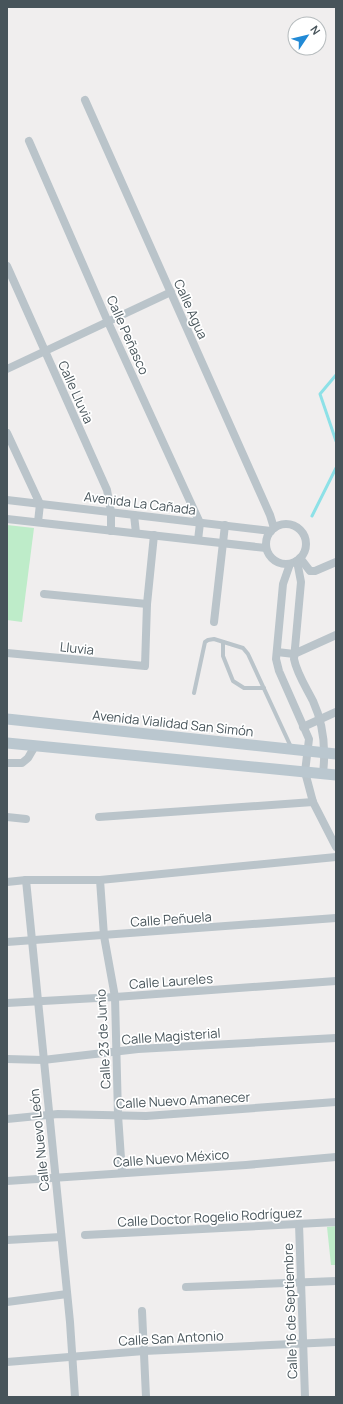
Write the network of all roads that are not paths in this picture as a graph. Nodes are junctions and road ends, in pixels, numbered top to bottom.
1 (85, 100) dead end
2 (28, 141) dead end
3 (7, 266) edge
4 (171, 292) junction
5 (108, 322) junction
6 (45, 352) junction
7 (7, 369) edge
8 (7, 434) edge
9 (7, 500) edge
10 (40, 504) junction
11 (111, 512) junction
12 (134, 515) junction
13 (7, 519) edge
14 (38, 522) junction
15 (200, 523) junction
16 (225, 525) junction
17 (111, 530) junction
18 (272, 530) junction
19 (136, 533) junction
20 (154, 535) junction
21 (198, 540) junction
22 (223, 543) junction
23 (266, 548) junction
24 (296, 561) junction
25 (336, 562) edge
26 (44, 594) dead end
27 (147, 604) junction
28 (214, 622) dead end
29 (336, 635) edge
30 (223, 642) junction
31 (277, 652) junction
32 (7, 653) edge
33 (294, 654) junction
34 (264, 688) junction
35 (194, 694) dead end
36 (336, 712) edge
37 (7, 719) edge
38 (319, 720) junction
39 (303, 727) junction
40 (7, 743) edge
41 (35, 746) junction
42 (292, 749) junction
43 (308, 751) junction
44 (331, 753) edge
45 (7, 763) edge
46 (305, 772) junction
47 (323, 773) junction
48 (336, 775) edge
49 (314, 802) junction
50 (7, 817) edge
51 (99, 817) dead end
52 (26, 818) dead end
53 (336, 847) edge
54 (336, 857) edge
55 (26, 880) junction
56 (100, 880) junction
57 (7, 882) edge
58 (336, 918) edge
59 (104, 936) junction
60 (33, 940) junction
61 (7, 942) edge
62 (336, 981) edge
63 (114, 997) junction
64 (38, 1001) junction
65 (7, 1003) edge
66 (336, 1038) edge
67 (117, 1051) junction
68 (7, 1059) edge
69 (43, 1060) junction
70 (336, 1102) edge
71 (48, 1115) junction
72 (118, 1116) junction
73 (7, 1119) edge
74 (336, 1157) edge
75 (122, 1173) junction
76 (55, 1178) junction
77 (7, 1181) edge
78 (336, 1222) edge
79 (299, 1224) junction
80 (85, 1235) dead end
81 (61, 1237) junction
82 (7, 1240) edge
83 (336, 1281) edge
84 (301, 1282) junction
85 (186, 1287) dead end
86 (67, 1294) junction
87 (7, 1302) edge
88 (142, 1311) dead end
89 (336, 1342) edge
90 (303, 1344) junction
91 (144, 1351) junction
92 (72, 1356) junction
93 (7, 1362) edge
94 (75, 1397) edge
95 (146, 1397) edge
96 (305, 1397) edge

1 - 4 street, Calle Agua
2 - 5 street, Calle Peñasco
3 - 6 street, Calle Lluvia
4 - 5 street
4 - 18 street, Calle Agua
5 - 6 street
5 - 15 street, Calle Peñasco
6 - 7 street
6 - 11 street, Calle Lluvia
8 - 10 street
9 - 10 street, Avenida La Cañada
10 - 11 street, Avenida La Cañada
10 - 14 street
11 - 12 street, Avenida La Cañada
11 - 17 street, Calle Lluvia
12 - 15 street, Avenida La Cañada
12 - 19 street
13 - 14 street
14 - 17 street
15 - 16 street, Avenida La Cañada
15 - 21 street
16 - 18 street, Avenida La Cañada
16 - 22 street
17 - 19 street
18 - 23 street
18 - 24 street
19 - 20 street
20 - 21 street
20 - 27 street
21 - 22 street
22 - 23 street
22 - 28 street
23 - 24 street
24 - 25 street
24 - 31 street
24 - 33 street
26 - 27 street
27 - 32 street, Lluvia
29 - 33 street
30 - 34 lane
30 - 34 lane
30 - 35 lane
31 - 33 street
31 - 39 street
33 - 38 street
34 - 42 lane
36 - 38 street
37 - 42 main road, Avenida Vialidad San Simón
38 - 39 street
38 - 44 street
39 - 43 street
40 - 41 main road
41 - 45 street
41 - 46 main road
42 - 43 main road, Avenida Vialidad San Simón
43 - 44 main road, Avenida Vialidad San Simón
43 - 46 street
44 - 47 street
46 - 47 main road
46 - 49 street
47 - 48 main road
49 - 51 street
49 - 53 street
50 - 52 street
54 - 56 street
55 - 56 street
55 - 57 street
55 - 60 street, Calle Nuevo León
56 - 59 street, Calle 23 de Junio
58 - 59 street, Calle Peñuela
59 - 60 street, Calle Peñuela
59 - 63 street, Calle 23 de Junio
60 - 61 street, Calle Peñuela
60 - 64 street, Calle Nuevo León
62 - 63 street, Calle Laureles
63 - 64 street, Calle Laureles
63 - 67 street, Calle 23 de Junio
64 - 65 street, Calle Laureles
64 - 69 street, Calle Nuevo León
66 - 67 street, Calle Magisterial
67 - 69 street, Calle Magisterial
67 - 72 street, Calle 23 de Junio
68 - 69 street, Calle Magisterial
69 - 71 street, Calle Nuevo León
70 - 72 street, Calle Nuevo Amanecer
71 - 72 street, Calle Nuevo Amanecer
71 - 73 street, Calle Nuevo Amanecer
71 - 76 street, Calle Nuevo León
72 - 75 street, Calle 23 de Junio
74 - 75 street, Calle Nuevo México
75 - 76 street, Calle Nuevo México
76 - 77 street, Calle Nuevo México
76 - 81 street, Calle Nuevo León
78 - 79 street, Calle Doctor Rogelio Rodríguez
79 - 80 street, Calle Doctor Rogelio Rodríguez
79 - 84 street, Calle 16 de Septiembre
81 - 82 street
81 - 86 street, Calle Nuevo León
83 - 84 street
84 - 85 street
84 - 90 street, Calle 16 de Septiembre
86 - 87 street
86 - 92 street, Calle Nuevo León
88 - 91 street
89 - 90 street, Calle San Antonio
90 - 91 street, Calle San Antonio
90 - 96 street, Calle 16 de Septiembre
91 - 92 street, Calle San Antonio
91 - 95 street
92 - 93 street, Calle San Antonio
92 - 94 street, Calle Nuevo León

